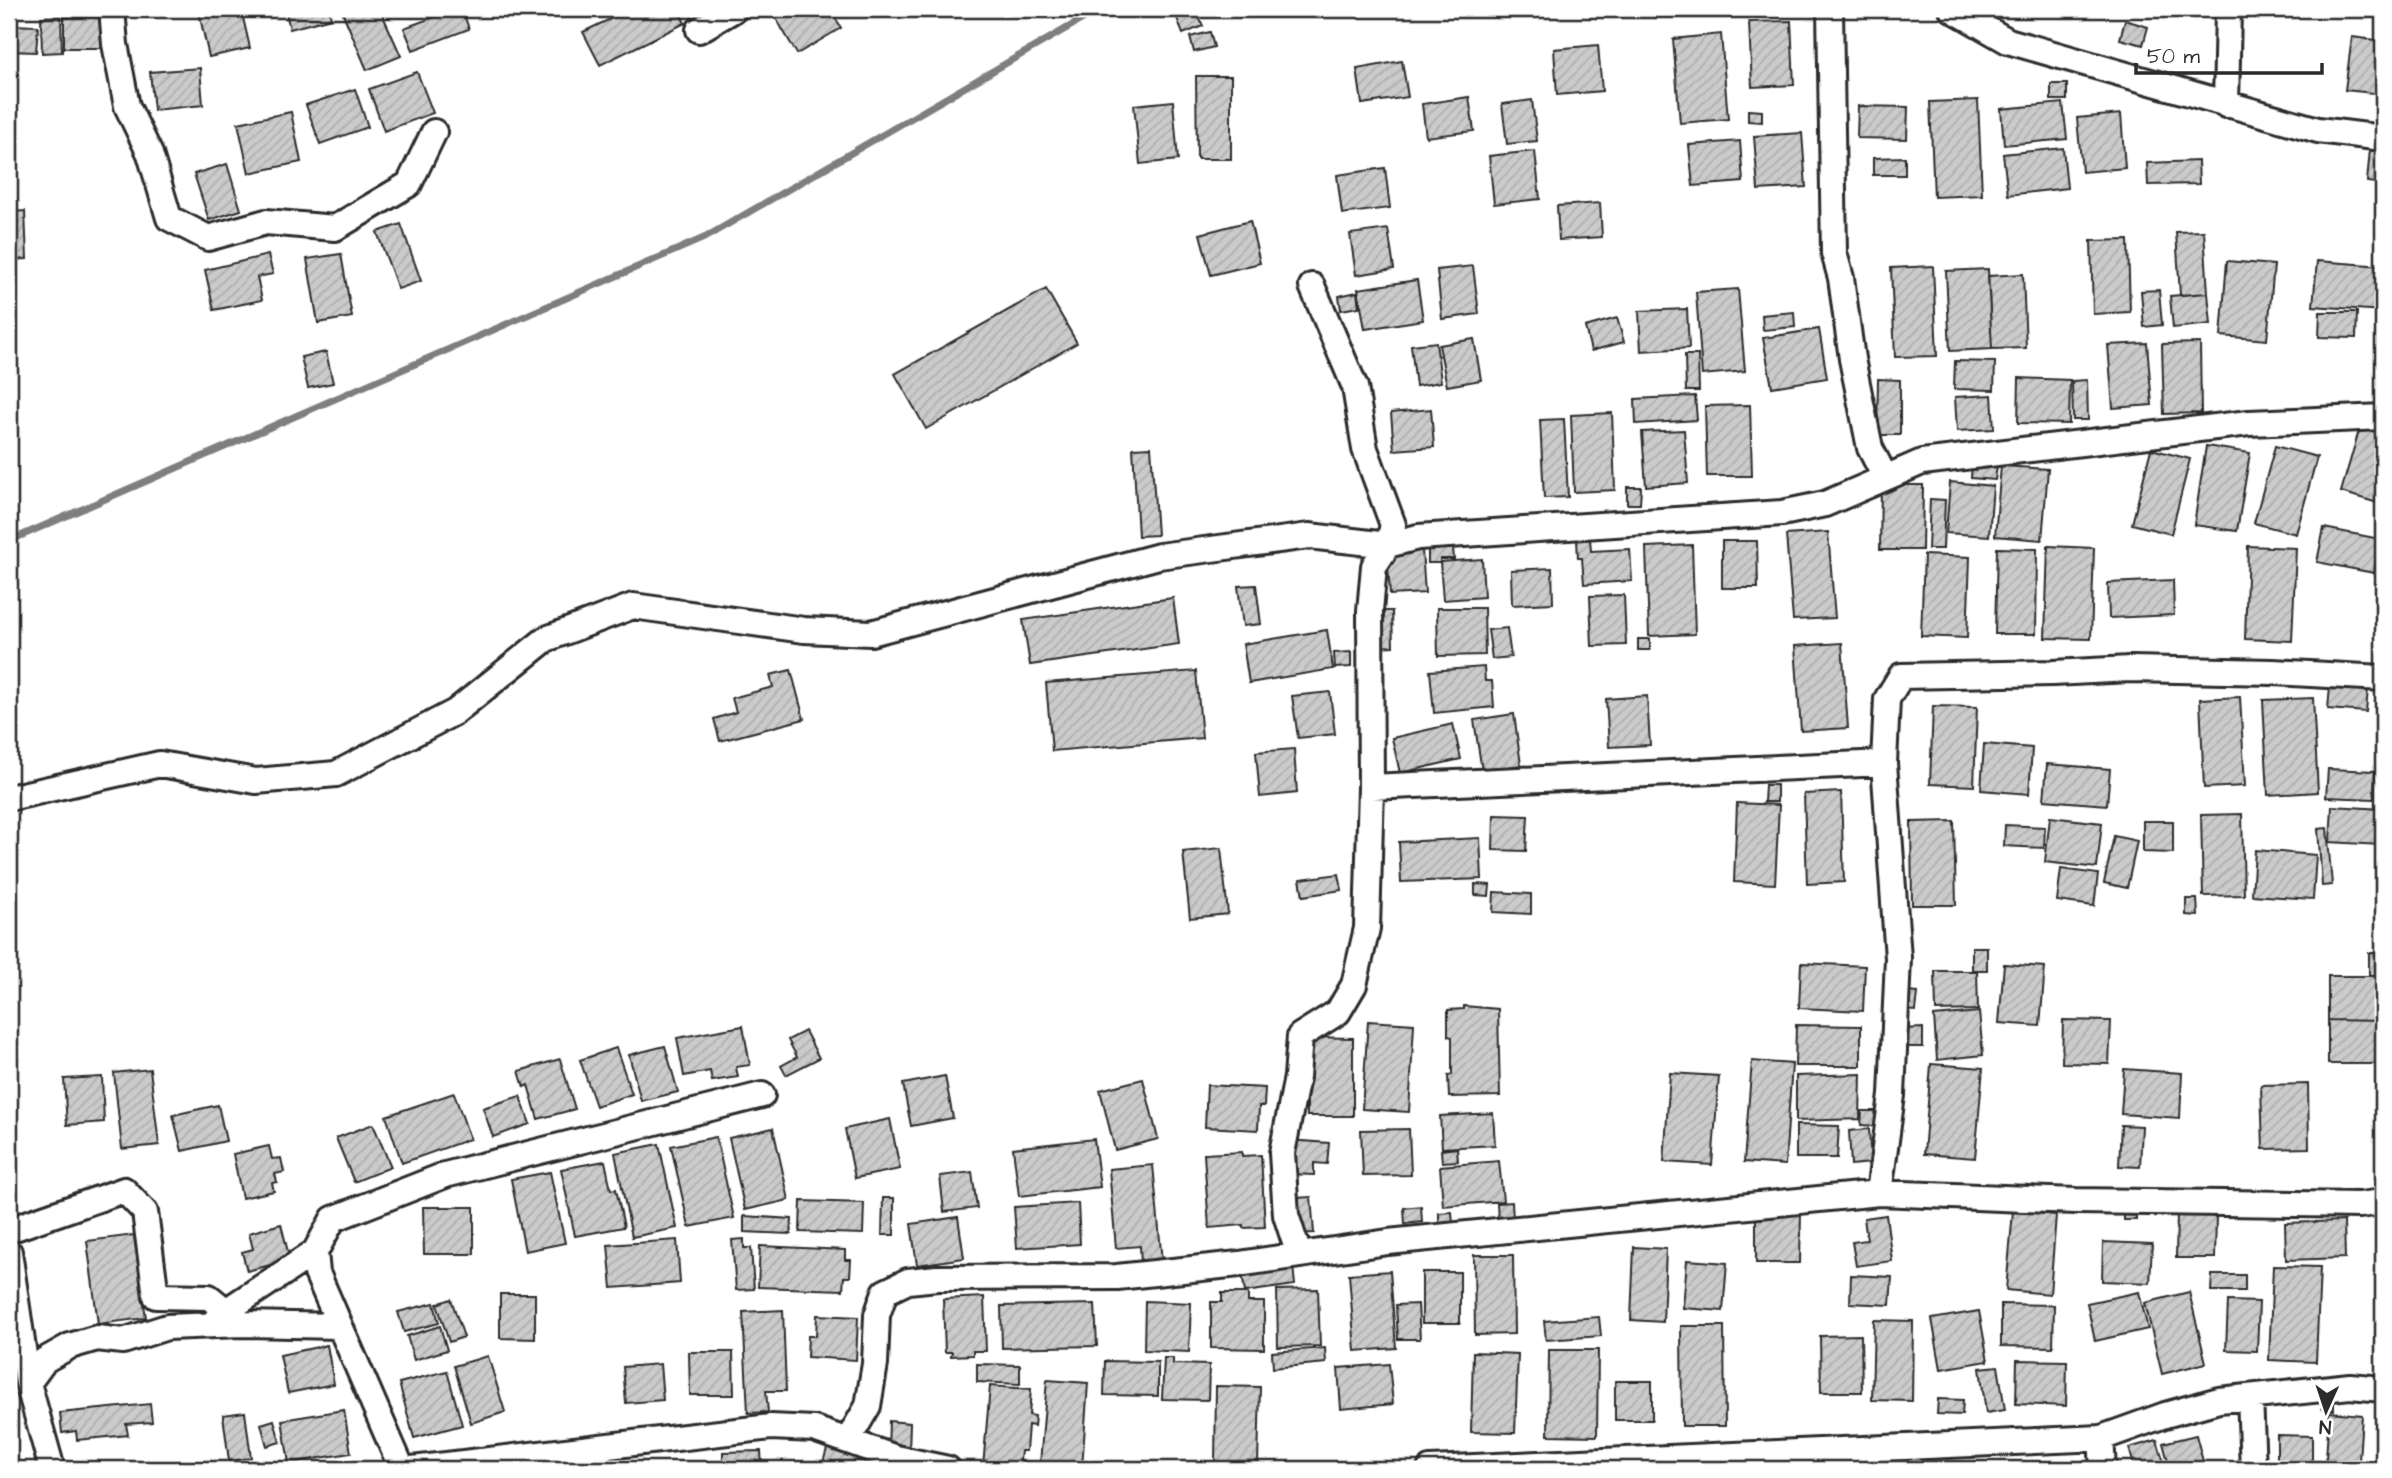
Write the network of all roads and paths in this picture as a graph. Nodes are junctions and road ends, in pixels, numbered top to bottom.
1 (112, 9) edge
2 (735, 9) edge
3 (1830, 9) edge
4 (1952, 9) edge
5 (2228, 9) edge
6 (699, 30) dead end
7 (2226, 105) junction
8 (434, 132) dead end
9 (2383, 138) edge
10 (1312, 286) dead end
11 (2383, 417) edge
12 (1885, 477) junction
13 (1388, 545) junction
14 (2383, 678) edge
15 (1884, 764) junction
16 (1371, 787) junction
17 (9, 798) edge
18 (762, 1095) dead end
19 (1879, 1193) junction
20 (2383, 1202) edge
21 (9, 1230) edge
22 (9, 1252) edge
23 (315, 1252) junction
24 (1299, 1255) junction
25 (226, 1320) junction
26 (338, 1326) junction
27 (28, 1383) junction
28 (2383, 1389) edge
29 (2250, 1397) junction
30 (2101, 1438) junction
31 (848, 1440) junction
32 (922, 1466) edge
33 (52, 1469) edge
34 (402, 1469) edge
35 (412, 1469) edge
36 (948, 1469) edge
37 (1431, 1469) edge
38 (2103, 1469) edge
39 (2253, 1469) edge

1 - 8 street
2 - 6 street
3 - 12 street
4 - 7 street
5 - 7 street
7 - 9 street
10 - 13 street
11 - 12 street
12 - 13 street
13 - 16 street
13 - 17 street
14 - 15 street
15 - 16 street
15 - 19 street
16 - 24 street
18 - 23 street
19 - 20 street
19 - 24 street
21 - 25 street
22 - 27 street
23 - 25 street
23 - 26 street
24 - 31 street
25 - 26 street
25 - 27 street
26 - 34 street
27 - 33 street
28 - 29 street
29 - 30 street
29 - 39 street
30 - 37 street
30 - 38 street
31 - 32 street
31 - 35 street
32 - 36 street

